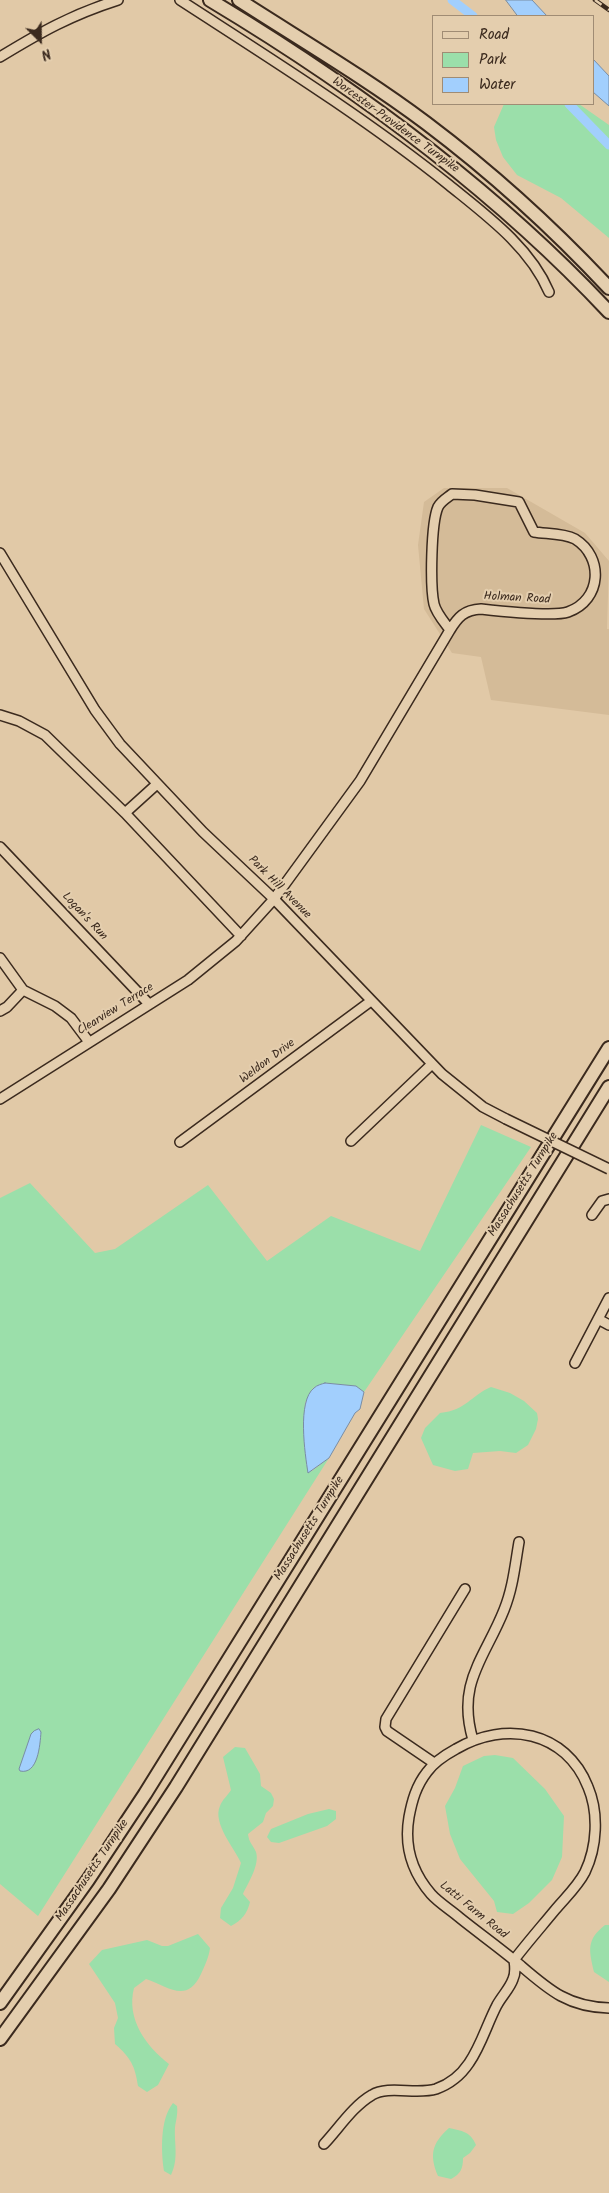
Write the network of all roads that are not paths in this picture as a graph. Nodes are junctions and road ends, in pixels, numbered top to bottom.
1 (118, 0) edge
2 (180, 0) edge
3 (210, 0) edge
4 (239, 0) edge
5 (0, 57) edge
6 (609, 288) edge
7 (549, 292) dead end
8 (609, 312) edge
9 (0, 553) edge
10 (450, 630) junction
11 (0, 715) edge
12 (157, 784) junction
13 (125, 813) junction
14 (0, 847) edge
15 (274, 899) junction
16 (241, 936) junction
17 (0, 958) edge
18 (23, 990) junction
19 (372, 1001) junction
20 (149, 1004) junction
21 (0, 1011) edge
22 (89, 1042) junction
23 (609, 1048) edge
24 (432, 1064) junction
25 (609, 1087) edge
26 (0, 1099) edge
27 (351, 1141) dead end
28 (180, 1142) dead end
29 (609, 1169) edge
30 (609, 1199) edge
31 (592, 1215) dead end
32 (609, 1298) edge
33 (598, 1319) junction
34 (609, 1325) edge
35 (575, 1363) dead end
36 (519, 1542) dead end
37 (465, 1588) dead end
38 (473, 1740) junction
39 (434, 1763) junction
40 (514, 1960) junction
41 (0, 2003) edge
42 (609, 2008) edge
43 (0, 2039) edge
44 (324, 2144) dead end

1 - 5 street
2 - 7 street
3 - 8 highway, Worcester-Providence Turnpike
4 - 6 highway, Worcester-Providence Turnpike
9 - 12 street, Park Hill Avenue
10 - 10 street, Holman Road
10 - 15 street, Holman Road
11 - 13 street
12 - 13 street
12 - 15 street, Park Hill Avenue
13 - 16 street
14 - 20 street, Logan's Run
15 - 16 street, Clearview Terrace
15 - 19 street, Park Hill Avenue
16 - 20 street, Clearview Terrace
17 - 18 street
18 - 21 street
18 - 22 street
19 - 24 street, Park Hill Avenue
19 - 28 street, Weldon Drive
20 - 22 street, Clearview Terrace
22 - 26 street, Clearview Terrace
23 - 41 highway, Massachusetts Turnpike
24 - 27 street
24 - 29 street, Park Hill Avenue, bridge
25 - 43 highway, Massachusetts Turnpike
30 - 31 street
32 - 33 street
33 - 34 street
33 - 35 street
36 - 38 street
37 - 39 street
38 - 39 street, Latti Farm Road
38 - 40 street, Latti Farm Road
39 - 40 street, Latti Farm Road
40 - 42 street, Latti Farm Road
40 - 44 street

